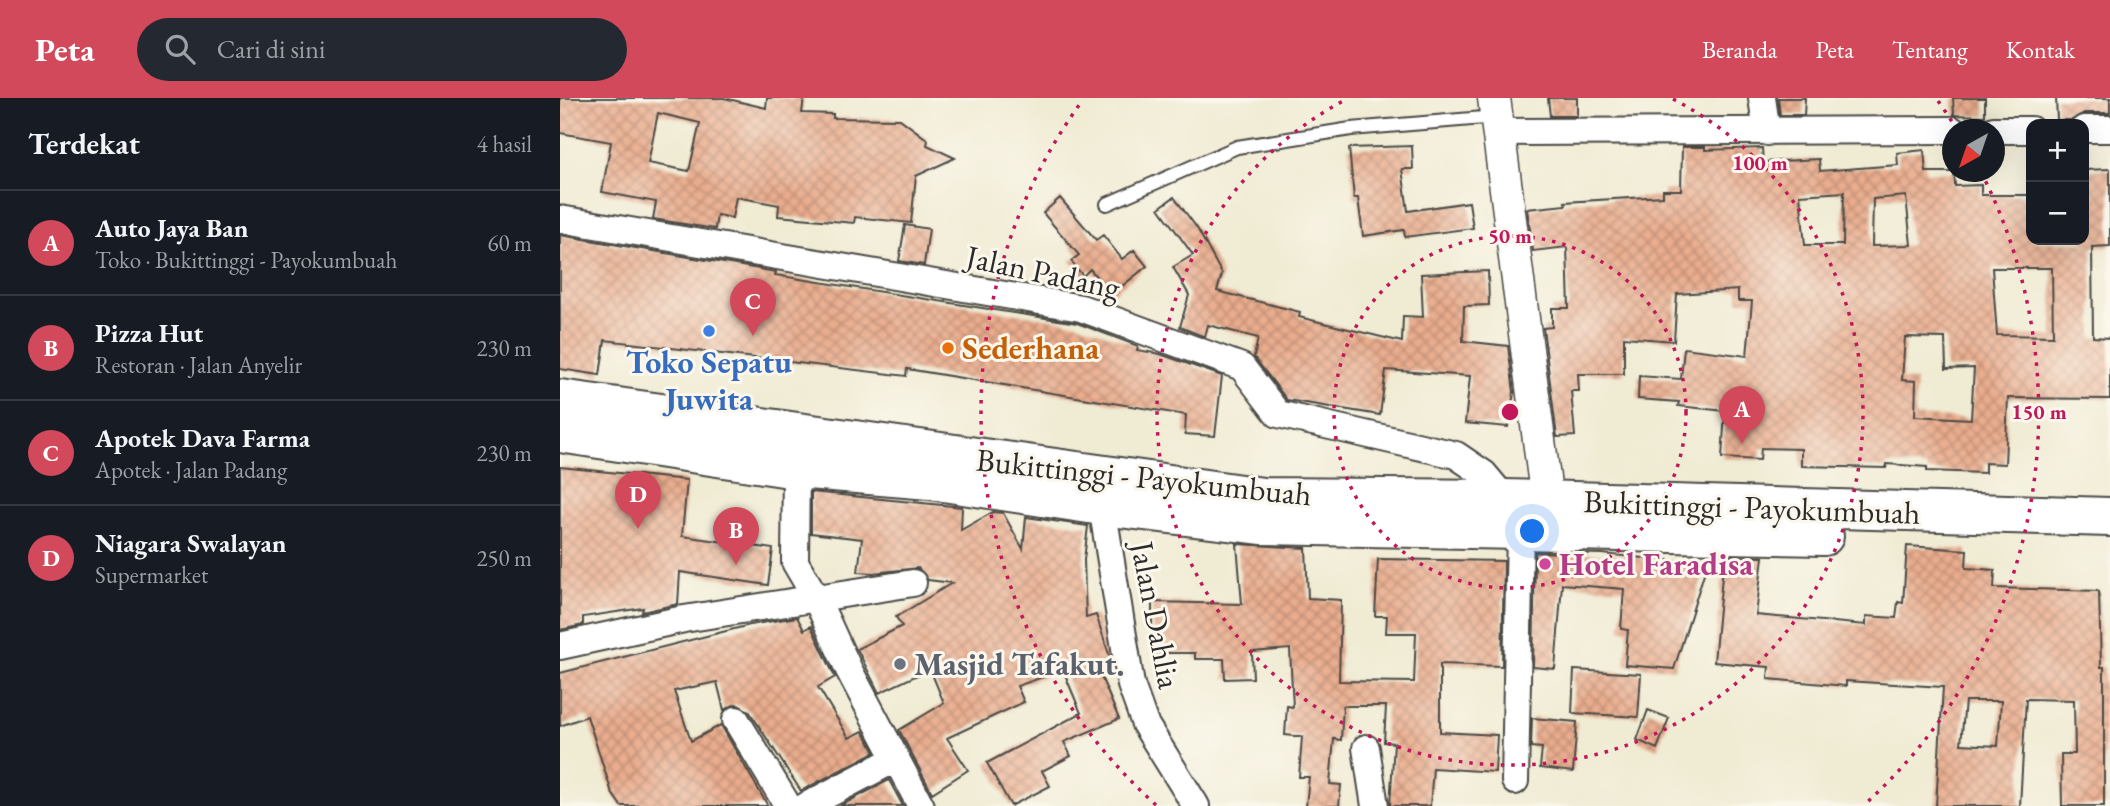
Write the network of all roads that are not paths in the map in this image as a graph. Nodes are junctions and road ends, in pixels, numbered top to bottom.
1 (1762, 98) edge
2 (1496, 116) edge
3 (2089, 129) edge
4 (2110, 129) edge
5 (1942, 130) edge
6 (2005, 130) edge
7 (2026, 130) edge
8 (1767, 132) junction
9 (1107, 204) dead end
10 (560, 219) edge
11 (560, 399) edge
12 (560, 433) edge
13 (796, 469) junction
14 (1547, 500) junction
15 (1102, 506) junction
16 (1513, 515) junction
17 (2110, 517) edge
18 (2110, 540) edge
19 (913, 583) dead end
20 (816, 598) junction
21 (560, 646) edge
22 (736, 720) dead end
23 (1366, 748) dead end
24 (895, 759) junction
25 (1515, 781) dead end
26 (788, 806) edge
27 (806, 806) edge
28 (921, 806) edge
29 (1196, 806) edge
30 (1375, 806) edge

1 - 8 street
2 - 8 street
2 - 9 lane
2 - 14 street
3 - 4 street
5 - 8 street
6 - 7 street
10 - 16 street, Jalan Padang
11 - 16 highway, Bukittinggi - Payokumbuah
12 - 13 highway, Bukittinggi - Payokumbuah
13 - 15 highway, Bukittinggi - Payokumbuah
13 - 20 street
14 - 16 highway, Bukittinggi - Payokumbuah
14 - 17 highway, Bukittinggi - Payokumbuah
15 - 16 highway, Bukittinggi - Payokumbuah
15 - 29 street, Jalan Dahlia
16 - 18 highway, Bukittinggi - Payokumbuah
16 - 25 street
19 - 20 street
20 - 21 street
20 - 24 street
22 - 26 street
23 - 30 street
24 - 27 street
24 - 28 street

